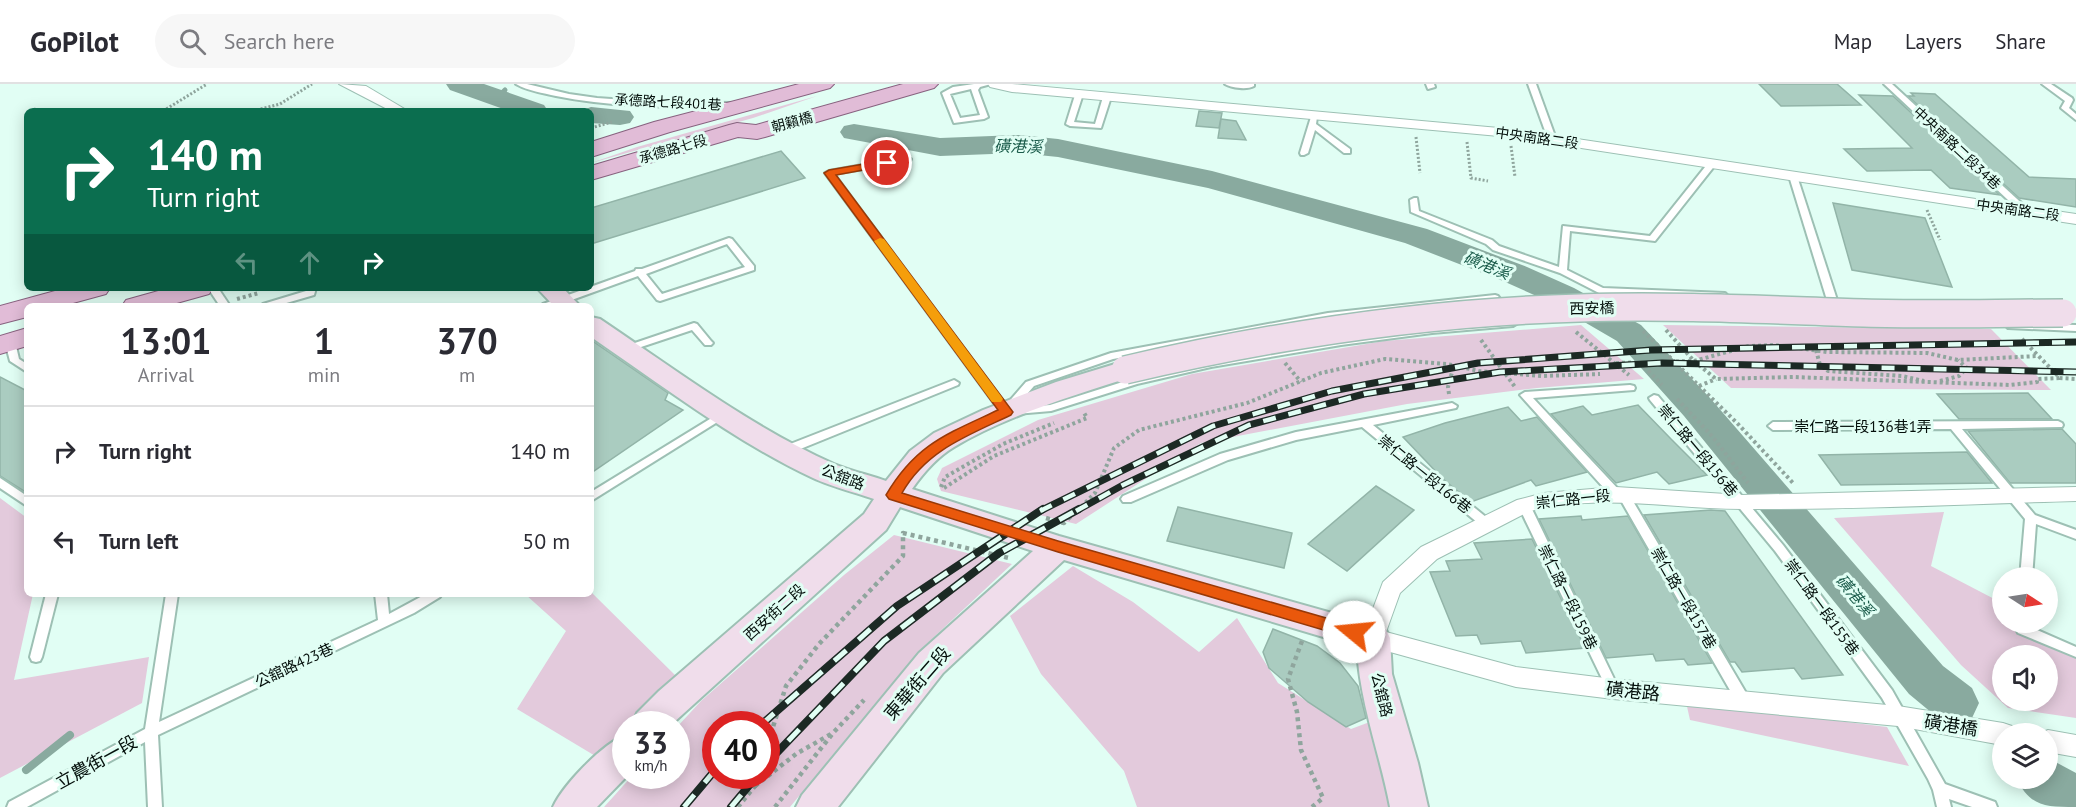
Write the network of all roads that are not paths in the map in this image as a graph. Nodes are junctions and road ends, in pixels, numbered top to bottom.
1 (346, 84) edge
2 (520, 84) edge
3 (823, 84) edge
4 (887, 84) edge
5 (927, 84) edge
6 (987, 84) edge
7 (995, 84) edge
8 (1229, 84) edge
9 (1250, 84) edge
10 (1532, 84) edge
11 (1888, 84) edge
12 (2046, 84) edge
13 (977, 86) junction
14 (1079, 94) junction
15 (1107, 97) junction
16 (396, 108) edge
17 (2076, 118) edge
18 (742, 119) junction
19 (1313, 120) junction
20 (662, 127) joint
21 (1552, 139) junction
22 (594, 149) edge
23 (1347, 151) dead end
24 (1304, 153) dead end
25 (907, 159) dead end
26 (1712, 164) junction
27 (594, 172) edge
28 (1793, 176) junction
29 (1414, 200) dead end
30 (2026, 212) junction
31 (2076, 219) edge
32 (1563, 271) junction
33 (639, 272) junction
34 (594, 287) edge
35 (85, 291) edge
36 (188, 291) edge
37 (308, 291) edge
38 (583, 291) edge
39 (1669, 292) junction
40 (1727, 295) dead end
41 (556, 300) edge
42 (1821, 300) dead end
43 (1832, 300) junction
44 (1844, 300) dead end
45 (43, 303) edge
46 (146, 303) edge
47 (274, 303) edge
48 (1995, 303) dead end
49 (24, 309) edge
50 (2070, 314) edge
51 (0, 315) edge
52 (1945, 325) dead end
53 (2005, 326) dead end
54 (594, 327) edge
55 (12, 342) edge
56 (708, 343) dead end
57 (625, 349) junction
58 (24, 367) edge
59 (954, 383) dead end
60 (1630, 388) dead end
61 (1654, 398) dead end
62 (1452, 406) road end
63 (1006, 412) junction
64 (723, 414) junction
65 (1362, 422) junction
66 (2058, 424) dead end
67 (1953, 425) junction
68 (1773, 426) dead end
69 (783, 452) junction
70 (0, 482) edge
71 (1619, 494) junction
72 (2076, 494) edge
73 (594, 495) edge
74 (894, 495) junction
75 (2012, 495) junction
76 (24, 500) edge
77 (1127, 500) dead end
78 (1752, 502) junction
79 (1524, 506) junction
80 (2031, 518) junction
81 (1488, 525) junction
82 (1061, 535) junction
83 (2076, 535) edge
84 (2027, 567) edge
85 (51, 597) edge
86 (172, 597) edge
87 (381, 597) edge
88 (431, 597) edge
89 (384, 622) junction
90 (2031, 633) edge
91 (1373, 638) junction
92 (2076, 652) edge
93 (36, 657) dead end
94 (1613, 689) junction
95 (1744, 702) junction
96 (662, 711) edge
97 (1898, 716) junction
98 (151, 732) junction
99 (1992, 732) edge
100 (2058, 743) edge
101 (2076, 746) edge
102 (612, 766) edge
103 (1940, 789) junction
104 (152, 804) edge
105 (14, 807) edge
106 (572, 807) edge
107 (815, 807) edge
108 (1409, 807) edge
109 (1944, 807) edge
110 (1990, 807) edge

1 - 16 street
2 - 18 lane, 承德路七段401巷
3 - 18 main road, 承德路七段
4 - 18 main road, 朝籟橋
5 - 18 main road, 朝籟橋
6 - 13 lane
7 - 14 street, 中央南路二段
8 - 9 lane
10 - 21 lane
11 - 30 lane, 中央南路二段34巷
12 - 17 lane
13 - 13 lane
14 - 15 street, 中央南路二段
14 - 15 lane
15 - 19 street, 中央南路二段
18 - 20 main road, 朝籟橋
18 - 27 main road, 承德路七段
19 - 21 street, 中央南路二段
19 - 23 lane
19 - 24 lane
20 - 22 main road, 承德路七段
21 - 26 street, 中央南路二段
25 - 63 lane
26 - 28 street, 中央南路二段
26 - 32 lane
28 - 30 street, 中央南路二段
28 - 43 lane
29 - 32 lane
30 - 31 street, 中央南路二段
32 - 39 lane
33 - 33 lane
33 - 34 lane
35 - 45 main road
36 - 46 main road
37 - 47 lane
38 - 41 lane
39 - 40 lane
39 - 52 lane
42 - 43 lane
43 - 44 lane
48 - 50 lane
49 - 51 main road
50 - 53 lane
50 - 63 street, 西安橋, bridge
54 - 57 street, 公舘路
55 - 58 lane
56 - 57 lane
57 - 64 street, 公舘路
59 - 69 lane
60 - 71 lane, 崇仁路一段157巷
61 - 78 lane, 崇仁路一段156巷
62 - 65 lane
63 - 63 lane
63 - 74 street, 西安街二段
64 - 69 street, 公舘路
64 - 73 lane
65 - 77 lane
65 - 81 lane, 崇仁路一段166巷
66 - 67 lane, 崇仁路一段136巷1弄
67 - 68 lane, 崇仁路一段136巷1弄
67 - 75 lane
69 - 74 street, 公舘路
70 - 76 lane
71 - 78 street, 崇仁路一段
71 - 79 street, 崇仁路一段
71 - 95 lane, 崇仁路一段157巷
72 - 75 street
74 - 82 street, 公舘路
74 - 96 street, 西安街二段
75 - 78 street, 崇仁路一段
75 - 80 lane
78 - 97 lane, 崇仁路一段155巷
79 - 81 street, 崇仁路一段
79 - 94 lane, 崇仁路一段159巷
80 - 83 lane
80 - 84 lane
81 - 91 street, 崇仁路一段
82 - 91 street, 公舘路
82 - 107 street, 東華街二段
85 - 93 lane
86 - 98 lane, 立農街一段
87 - 89 lane
88 - 89 lane, 公舘路423巷
89 - 98 lane, 公舘路423巷
90 - 92 lane
91 - 94 street, 磺港路
91 - 108 street, 公舘路
94 - 95 street, 磺港路
95 - 97 street, 磺港路
97 - 99 street, 磺港橋
97 - 103 lane, 崇仁路一段155巷
98 - 104 lane
98 - 105 lane, 立農街一段
100 - 101 street
102 - 106 street
103 - 109 lane, 崇仁路一段155巷
103 - 110 lane

